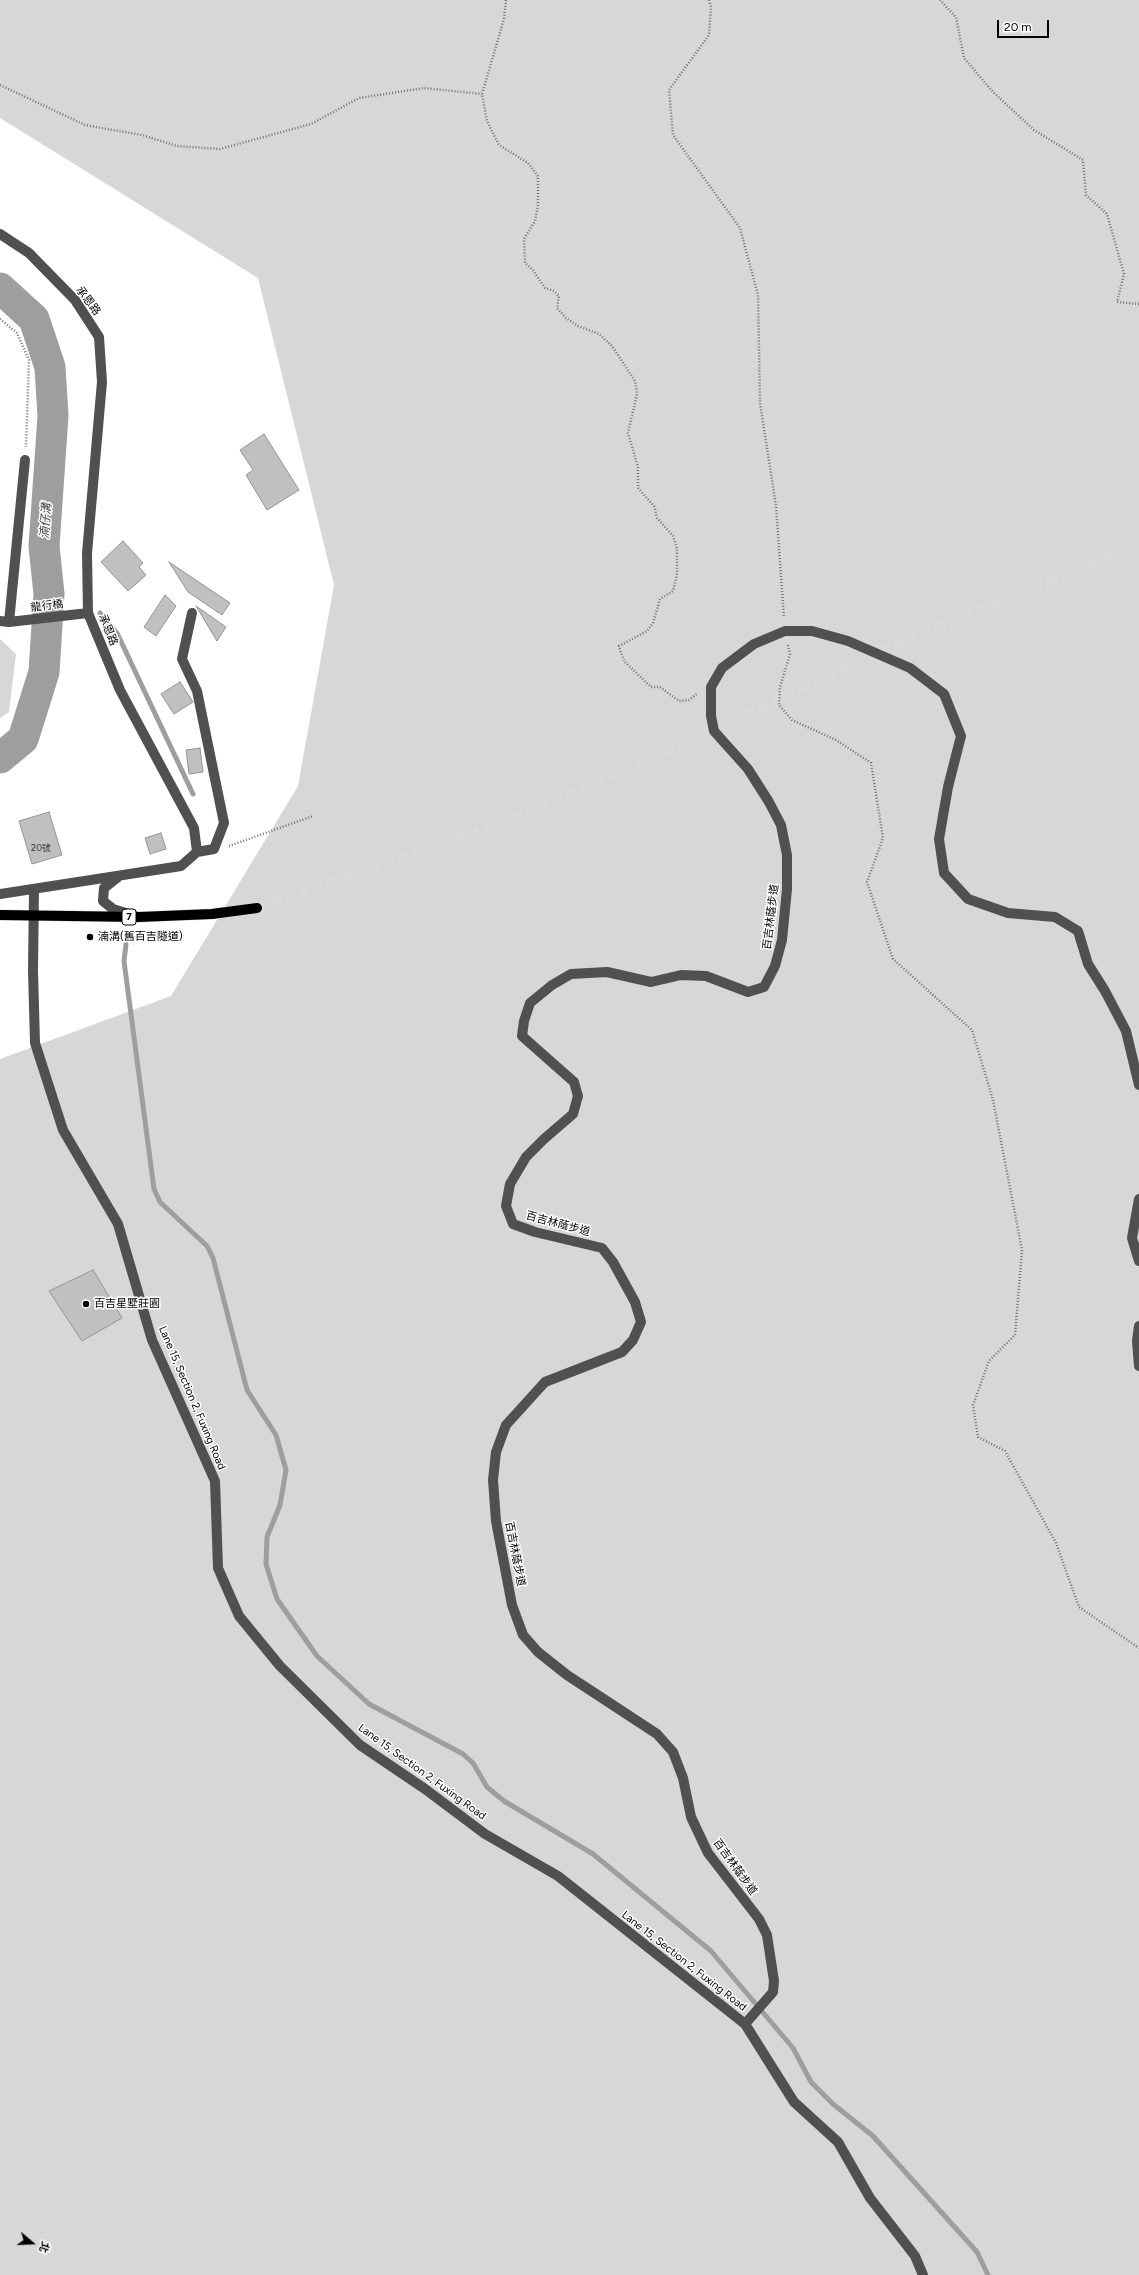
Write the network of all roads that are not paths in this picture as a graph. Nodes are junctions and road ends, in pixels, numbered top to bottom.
1 (0, 234) edge
2 (25, 460) road end
3 (88, 613) junction
4 (192, 613) dead end
5 (4, 622) edge
6 (197, 852) junction
7 (120, 876) junction
8 (34, 889) junction
9 (0, 894) edge
10 (257, 908) tunnel mouth
11 (0, 914) edge
12 (33, 915) junction
13 (139, 917) junction
14 (1139, 1085) edge
15 (1139, 1198) edge
16 (1139, 1261) edge
17 (1139, 1326) edge
18 (1139, 1366) edge
19 (745, 2024) junction
20 (923, 2275) edge

1 - 3 street, 承恩路
2 - 5 street
3 - 5 street, 龍行橋
3 - 6 street, 承恩路
4 - 6 street
6 - 7 street
7 - 8 street
7 - 13 street
8 - 9 street
8 - 12 street, Lane 15, Section 2, Fuxing Road
10 - 13 main road, 7
11 - 12 main road, 7
12 - 13 main road, 7
12 - 19 street, Lane 15, Section 2, Fuxing Road
14 - 19 street, 百吉林蔭步道
15 - 16 street
17 - 18 street
19 - 20 street, Lane 15, Section 2, Fuxing Road

